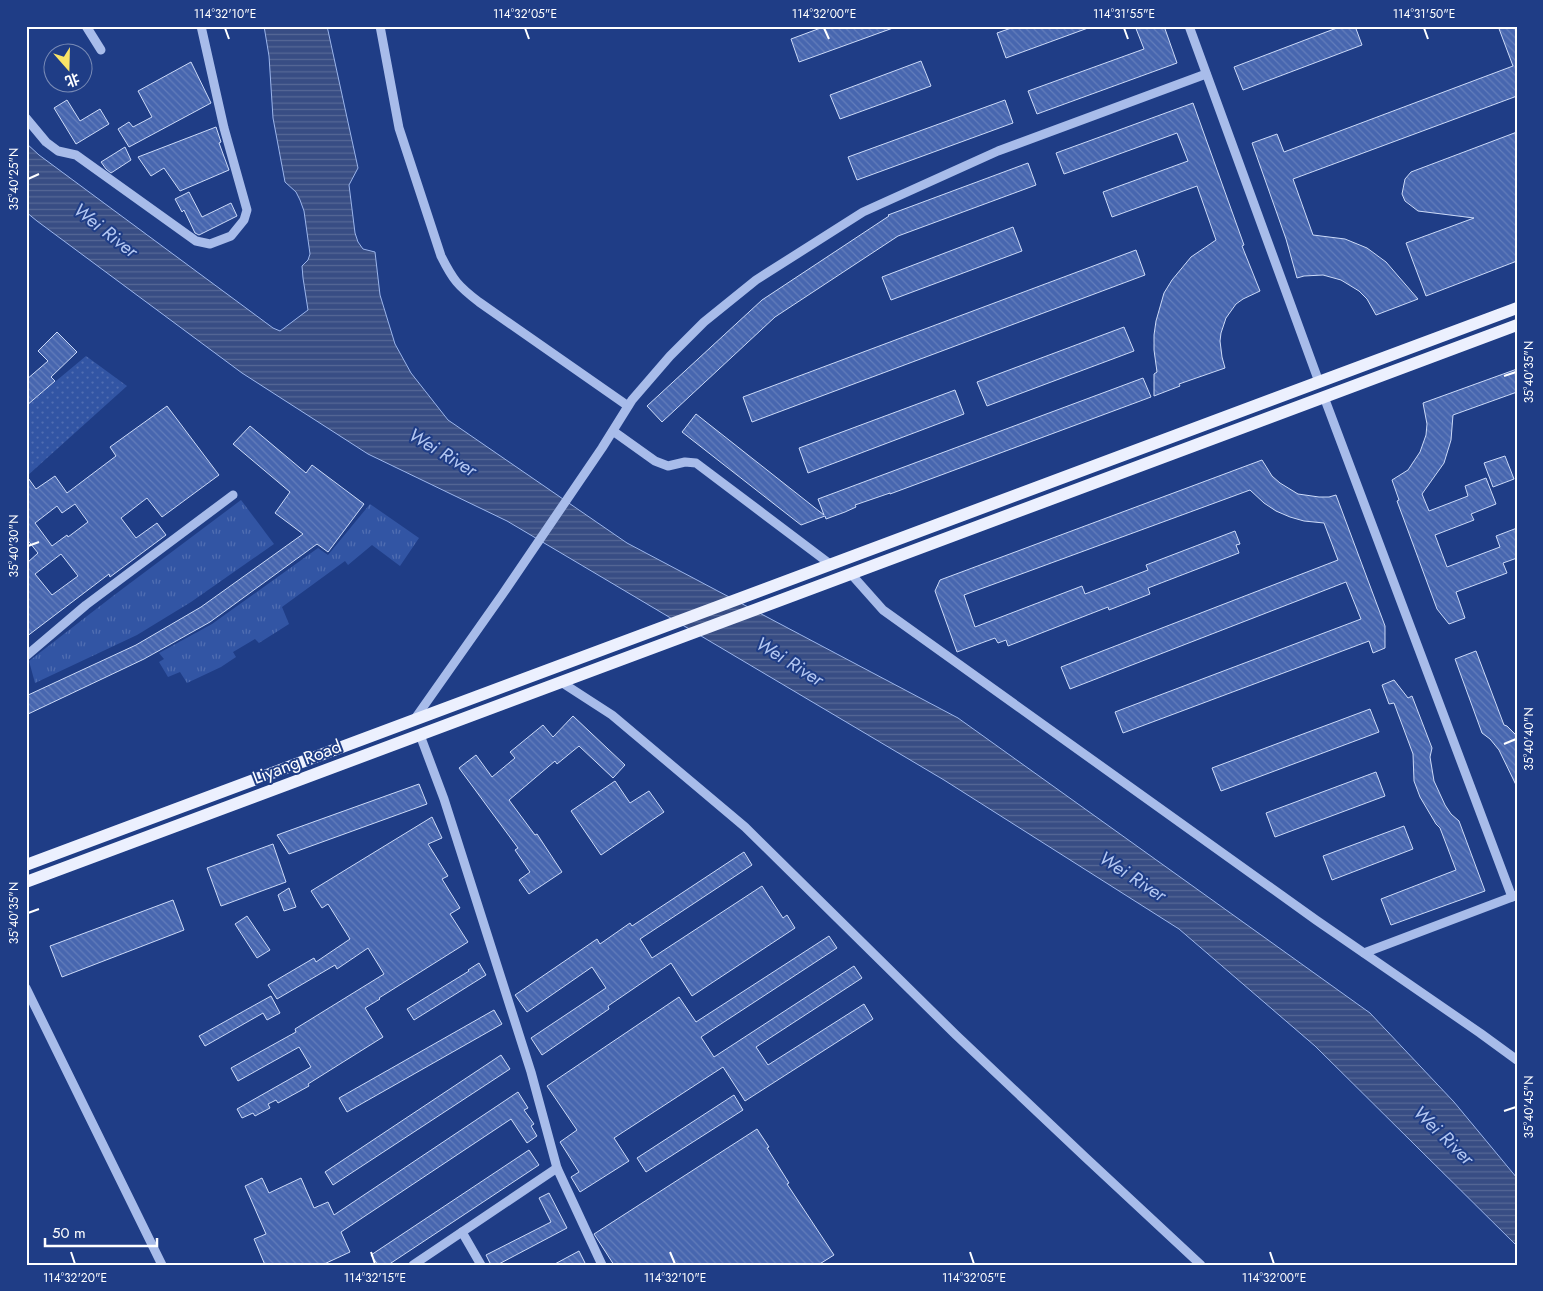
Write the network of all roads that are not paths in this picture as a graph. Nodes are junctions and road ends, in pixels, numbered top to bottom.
1 (86, 26) edge
2 (200, 26) edge
3 (380, 26) edge
4 (1189, 26) edge
5 (101, 50) dead end
6 (1206, 74) junction
7 (26, 118) edge
8 (1517, 308) edge
9 (1517, 325) edge
10 (1319, 382) junction
11 (1324, 397) junction
12 (628, 406) junction
13 (613, 431) junction
14 (233, 496) dead end
15 (827, 565) junction
16 (851, 574) junction
17 (26, 656) edge
18 (561, 682) junction
19 (414, 720) junction
20 (420, 735) junction
21 (26, 865) edge
22 (26, 882) edge
23 (1514, 896) edge
24 (1364, 953) junction
25 (26, 988) edge
26 (1517, 1060) edge
27 (557, 1168) junction
28 (462, 1232) junction
29 (162, 1265) edge
30 (413, 1265) edge
31 (481, 1265) edge
32 (602, 1265) edge
33 (1201, 1265) edge

1 - 5 street
2 - 7 street
3 - 12 street
4 - 6 street
6 - 10 street
6 - 12 street
8 - 10 main road, Liyang Road
9 - 11 main road, Liyang Road
10 - 15 main road, Liyang Road
11 - 16 main road, Liyang Road
11 - 23 street
12 - 13 street
13 - 15 street
13 - 19 street
14 - 17 street
15 - 19 main road, Liyang Road
16 - 18 main road, Liyang Road
16 - 24 street
18 - 20 main road, Liyang Road
18 - 33 street
19 - 21 main road, Liyang Road
20 - 22 main road, Liyang Road
20 - 27 street
23 - 24 street
24 - 26 street
25 - 29 street
27 - 28 street
27 - 32 street
28 - 30 street
28 - 31 street

